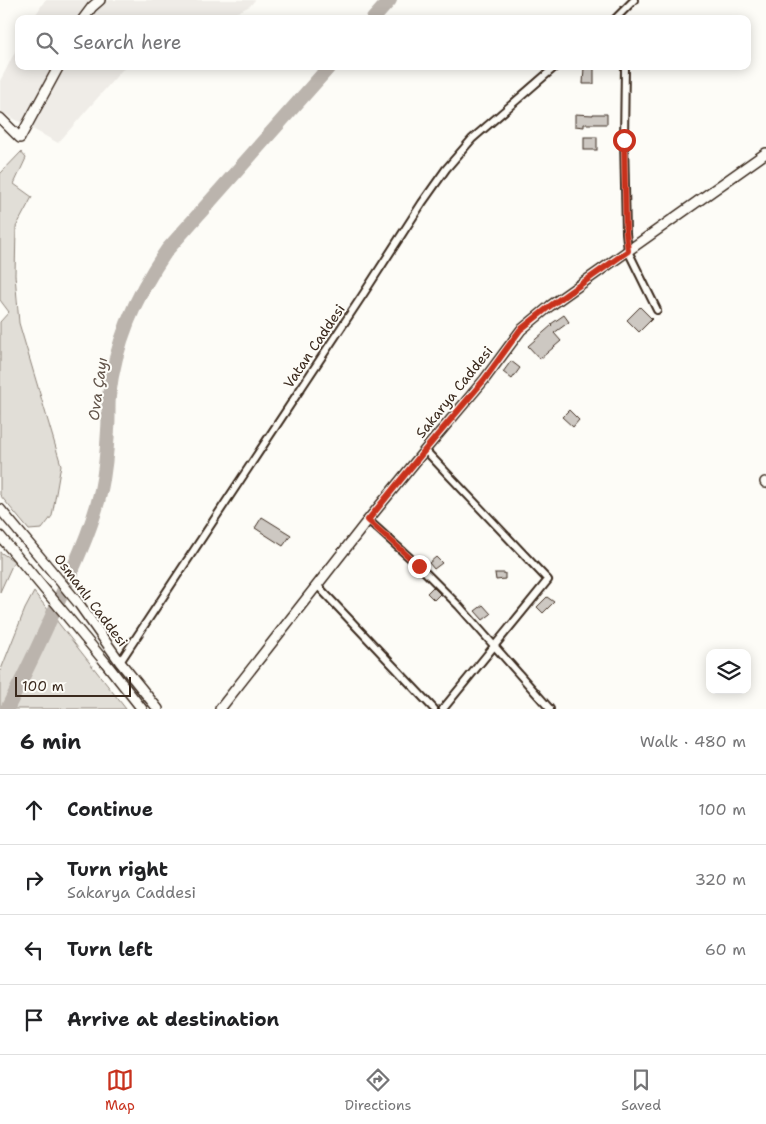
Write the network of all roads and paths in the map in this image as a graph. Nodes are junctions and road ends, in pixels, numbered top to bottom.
1 (100, 0) edge
2 (634, 0) edge
3 (87, 15) edge
4 (622, 15) edge
5 (57, 70) edge
6 (551, 70) edge
7 (625, 70) edge
8 (0, 118) edge
9 (766, 153) edge
10 (628, 251) junction
11 (657, 310) dead end
12 (425, 450) junction
13 (0, 509) edge
14 (368, 520) junction
15 (0, 536) edge
16 (317, 585) junction
17 (494, 646) junction
18 (120, 662) junction
19 (142, 709) edge
20 (158, 709) edge
21 (220, 709) edge
22 (434, 709) edge
23 (443, 709) edge
24 (550, 709) edge

1 - 3 street
2 - 4 street
5 - 8 street
6 - 18 street, Vatan Caddesi
7 - 10 street
9 - 10 street, Sakarya Caddesi
10 - 11 street
10 - 12 street, Sakarya Caddesi
12 - 14 street, Sakarya Caddesi
12 - 17 street
13 - 18 street, Osmanlı Caddesi
14 - 16 street, Sakarya Caddesi
14 - 17 street
15 - 19 street, Osmanlı Caddesi
16 - 21 street, Sakarya Caddesi
16 - 22 street
17 - 23 street
17 - 24 street
18 - 20 street, Osmanlı Caddesi

